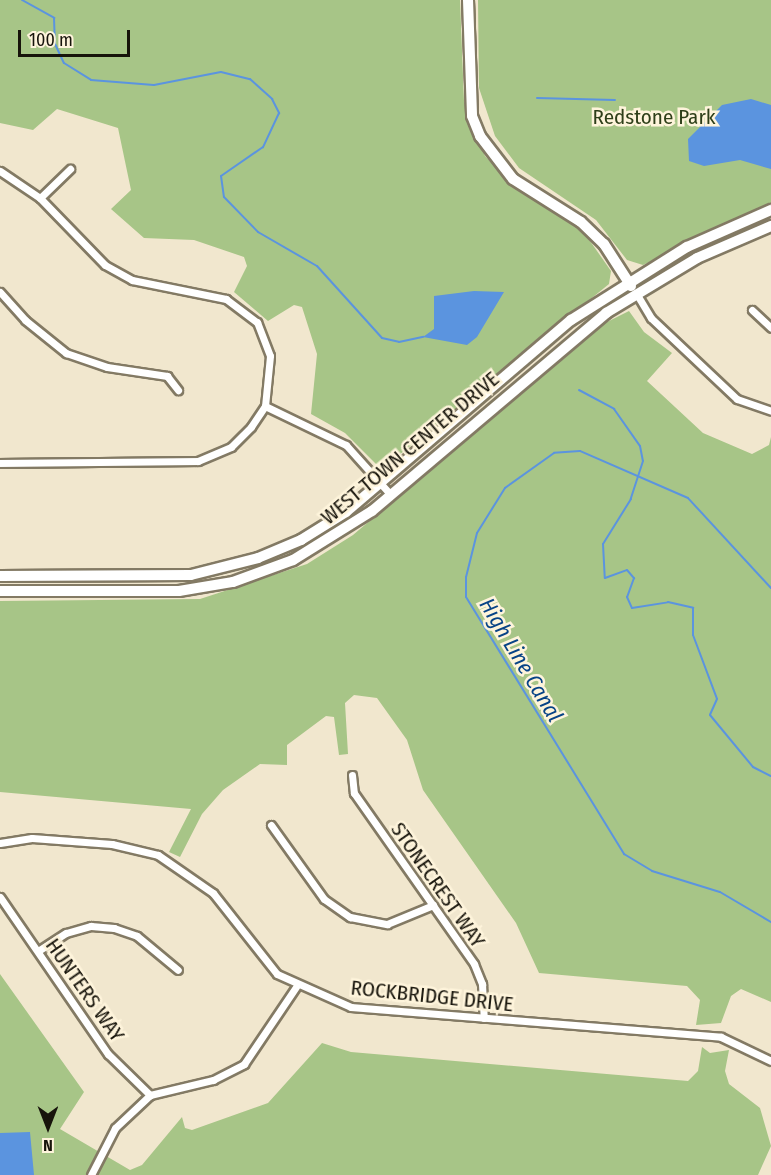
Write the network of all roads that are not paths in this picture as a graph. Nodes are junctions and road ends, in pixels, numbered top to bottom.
1 (468, 0) edge
2 (70, 169) dead end
3 (0, 171) edge
4 (40, 198) junction
5 (771, 210) edge
6 (771, 226) edge
7 (628, 281) junction
8 (0, 292) edge
9 (636, 293) junction
10 (752, 310) dead end
11 (771, 328) edge
12 (178, 390) dead end
13 (265, 406) junction
14 (771, 411) edge
15 (0, 463) edge
16 (381, 483) junction
17 (391, 495) junction
18 (0, 576) edge
19 (0, 591) edge
20 (352, 775) dead end
21 (271, 825) dead end
22 (0, 843) edge
23 (0, 897) edge
24 (433, 905) junction
25 (38, 951) junction
26 (178, 970) dead end
27 (296, 987) junction
28 (484, 1018) junction
29 (771, 1061) edge
30 (150, 1095) junction
31 (91, 1175) edge

1 - 7 street
2 - 4 street
3 - 4 street
4 - 13 street
5 - 7 street, WEST TOWN CENTER DRIVE
6 - 9 street, WEST TOWN CENTER DRIVE
7 - 9 street
7 - 16 street, WEST TOWN CENTER DRIVE
8 - 12 street
9 - 14 street
9 - 17 street, WEST TOWN CENTER DRIVE
10 - 11 street
13 - 15 street
13 - 16 street
16 - 17 street
16 - 18 street, WEST TOWN CENTER DRIVE
17 - 19 street, WEST TOWN CENTER DRIVE
20 - 24 street, STONECREST WAY
21 - 24 street
22 - 27 street, ROCKBRIDGE DRIVE
23 - 25 street, HUNTERS WAY
24 - 28 street, STONECREST WAY
25 - 26 street
25 - 30 street, HUNTERS WAY
27 - 28 street, ROCKBRIDGE DRIVE
27 - 30 street
28 - 29 street, ROCKBRIDGE DRIVE
30 - 31 street

